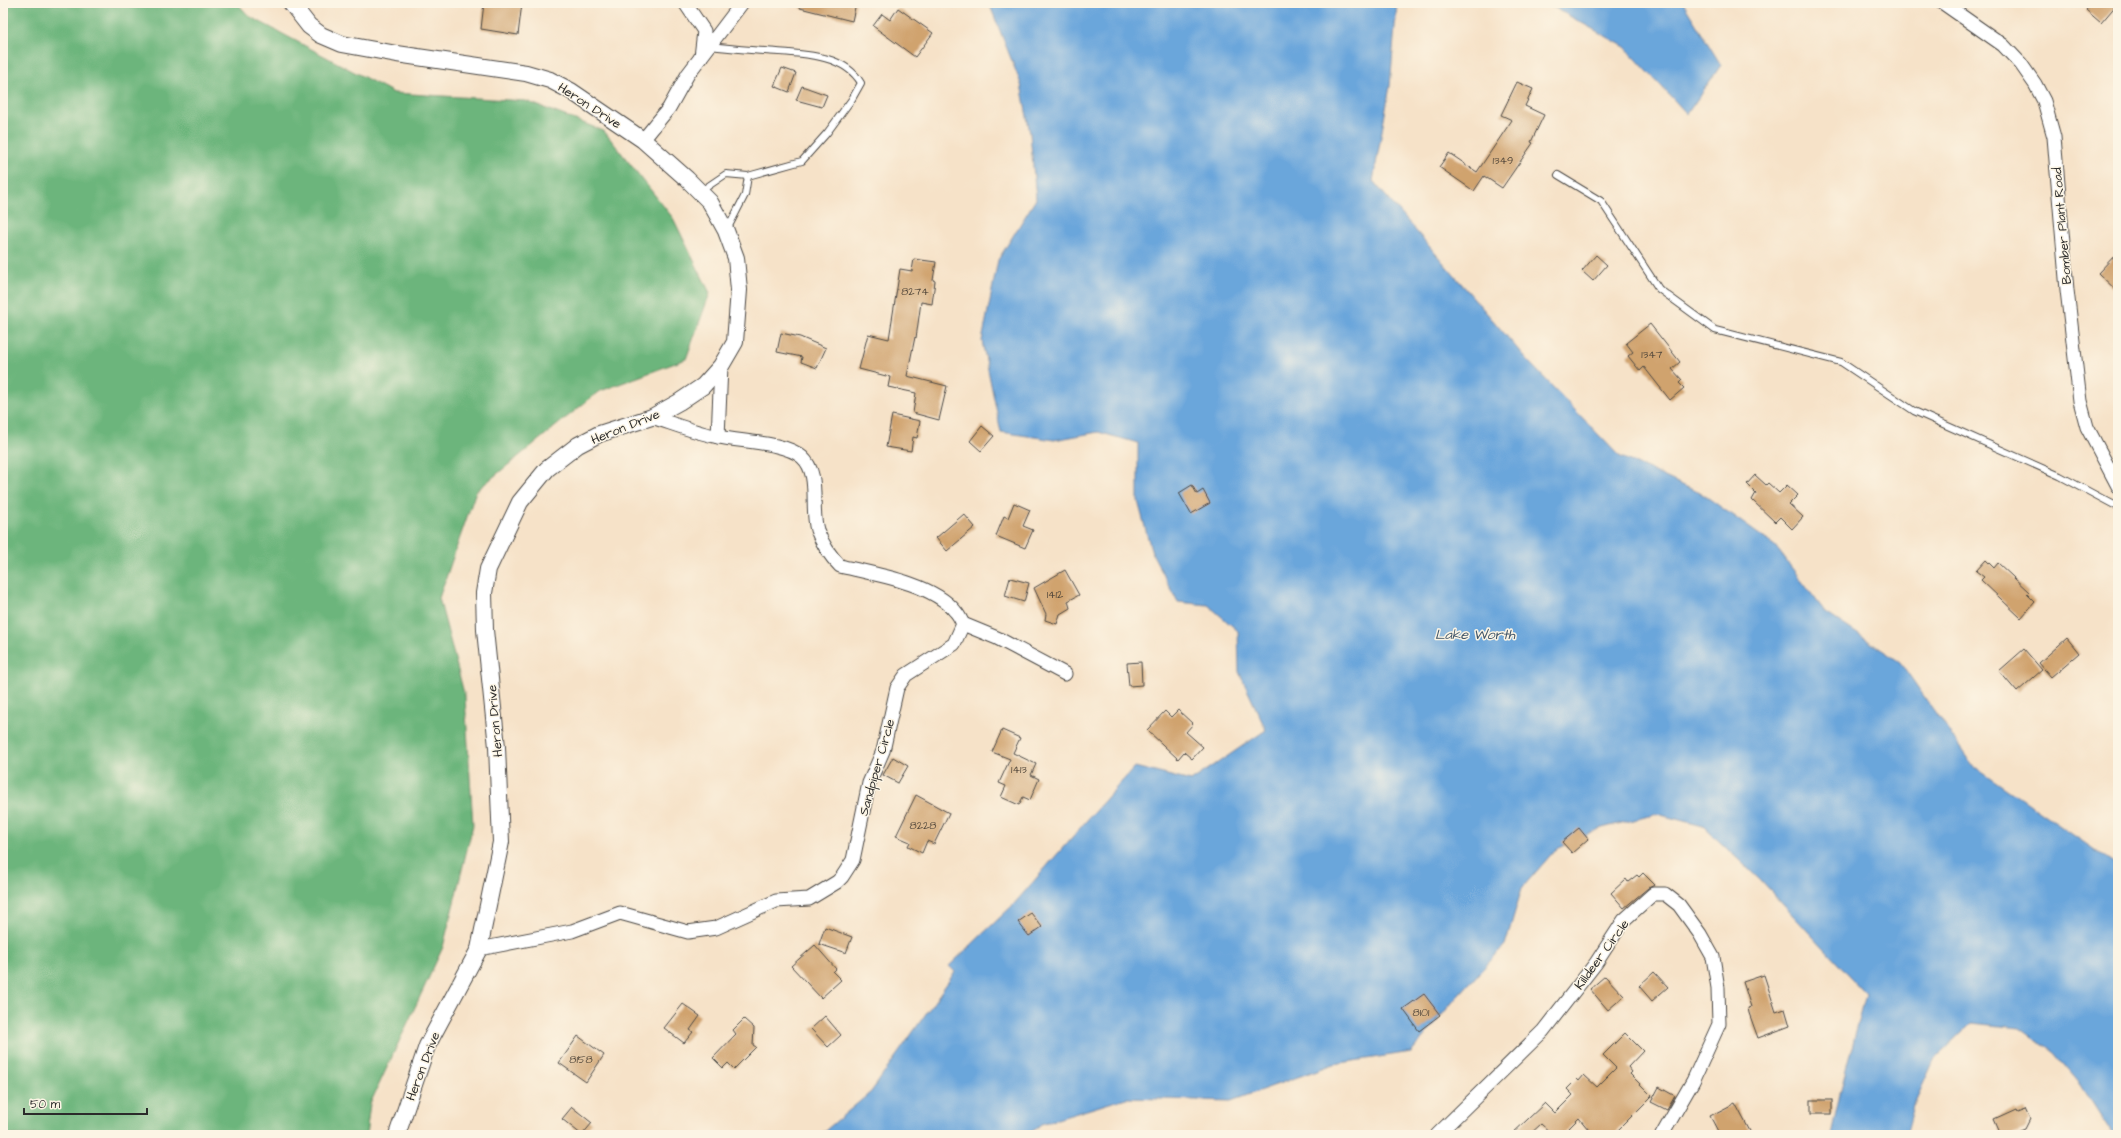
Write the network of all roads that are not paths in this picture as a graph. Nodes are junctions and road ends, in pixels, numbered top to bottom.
1 (291, 3) edge
2 (685, 3) edge
3 (742, 3) edge
4 (1943, 3) edge
5 (710, 46) junction
6 (701, 57) junction
7 (643, 140) junction
8 (1558, 175) dead end
9 (748, 176) junction
10 (700, 191) junction
11 (726, 231) junction
12 (721, 366) junction
13 (652, 417) junction
14 (718, 437) junction
15 (2117, 483) edge
16 (2118, 508) edge
17 (963, 624) junction
18 (1065, 674) dead end
19 (479, 949) junction
20 (397, 1135) edge
21 (1437, 1135) edge
22 (1662, 1135) edge

1 - 7 street, Heron Drive
2 - 6 street
3 - 5 street
4 - 15 street, Bomber Plant Road
5 - 6 street
5 - 9 lane
6 - 7 street
7 - 10 street, Heron Drive
8 - 16 lane
9 - 10 lane
9 - 11 lane
10 - 11 street, Heron Drive
11 - 12 street, Heron Drive
12 - 13 street, Heron Drive
12 - 14 street
13 - 14 street
13 - 19 street, Heron Drive
14 - 17 street
17 - 18 street
17 - 19 street, Sandpiper Circle
19 - 20 street, Heron Drive
21 - 22 street, Killdeer Circle

